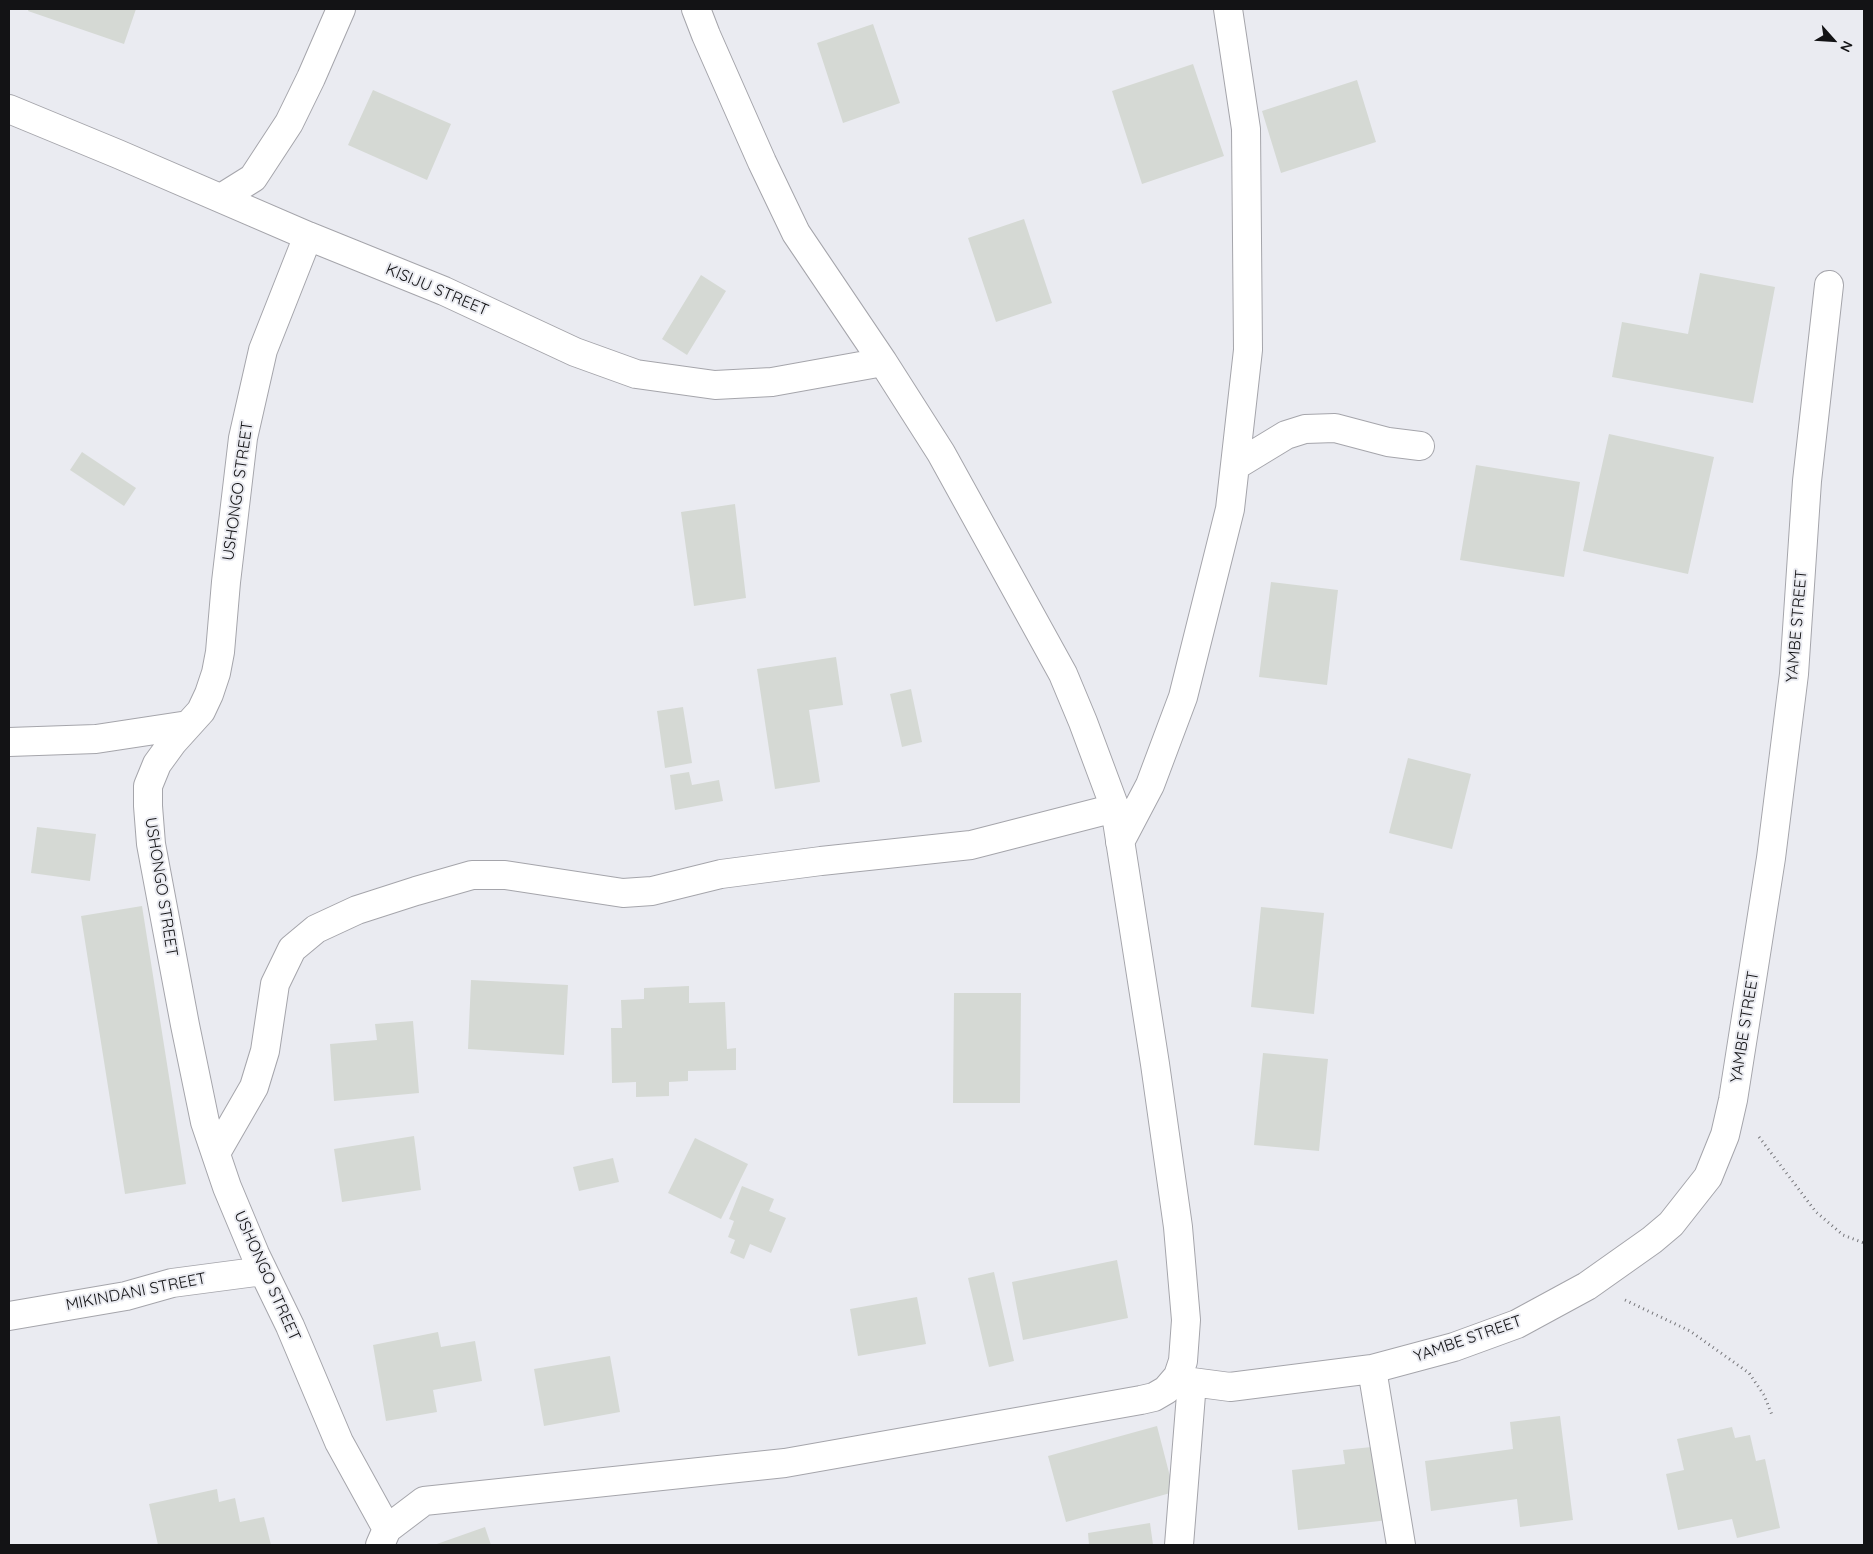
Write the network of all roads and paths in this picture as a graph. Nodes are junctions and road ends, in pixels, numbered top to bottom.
1 (341, 9) edge
2 (696, 9) edge
3 (1228, 9) edge
4 (9, 111) edge
5 (221, 198) junction
6 (308, 236) junction
7 (1829, 285) dead end
8 (883, 362) junction
9 (1420, 446) dead end
10 (1235, 466) junction
11 (188, 725) junction
12 (9, 742) edge
13 (1114, 808) junction
14 (1120, 842) junction
15 (1733, 1100) junction
16 (216, 1153) junction
17 (1864, 1242) edge
18 (263, 1270) junction
19 (1587, 1286) junction
20 (9, 1316) edge
21 (1372, 1369) junction
22 (1185, 1379) junction
23 (1772, 1415) dead end
24 (383, 1537) edge
25 (1180, 1545) edge
26 (1401, 1545) edge

1 - 5 street
2 - 8 street
3 - 10 street
4 - 5 street, KISIJU STREET
5 - 6 street, KISIJU STREET
6 - 8 street, KISIJU STREET
6 - 11 street, USHONGO STREET
7 - 15 street, YAMBE STREET
8 - 13 street
9 - 10 street
10 - 14 street
11 - 12 street
11 - 16 street, USHONGO STREET
13 - 14 street
13 - 16 street
14 - 22 street
15 - 17 path
15 - 19 street, YAMBE STREET
16 - 18 street, USHONGO STREET
18 - 20 street, MIKINDANI STREET
18 - 24 street, USHONGO STREET
19 - 21 street, YAMBE STREET
19 - 23 path
21 - 22 street, YAMBE STREET
21 - 26 street
22 - 24 street
22 - 25 street

